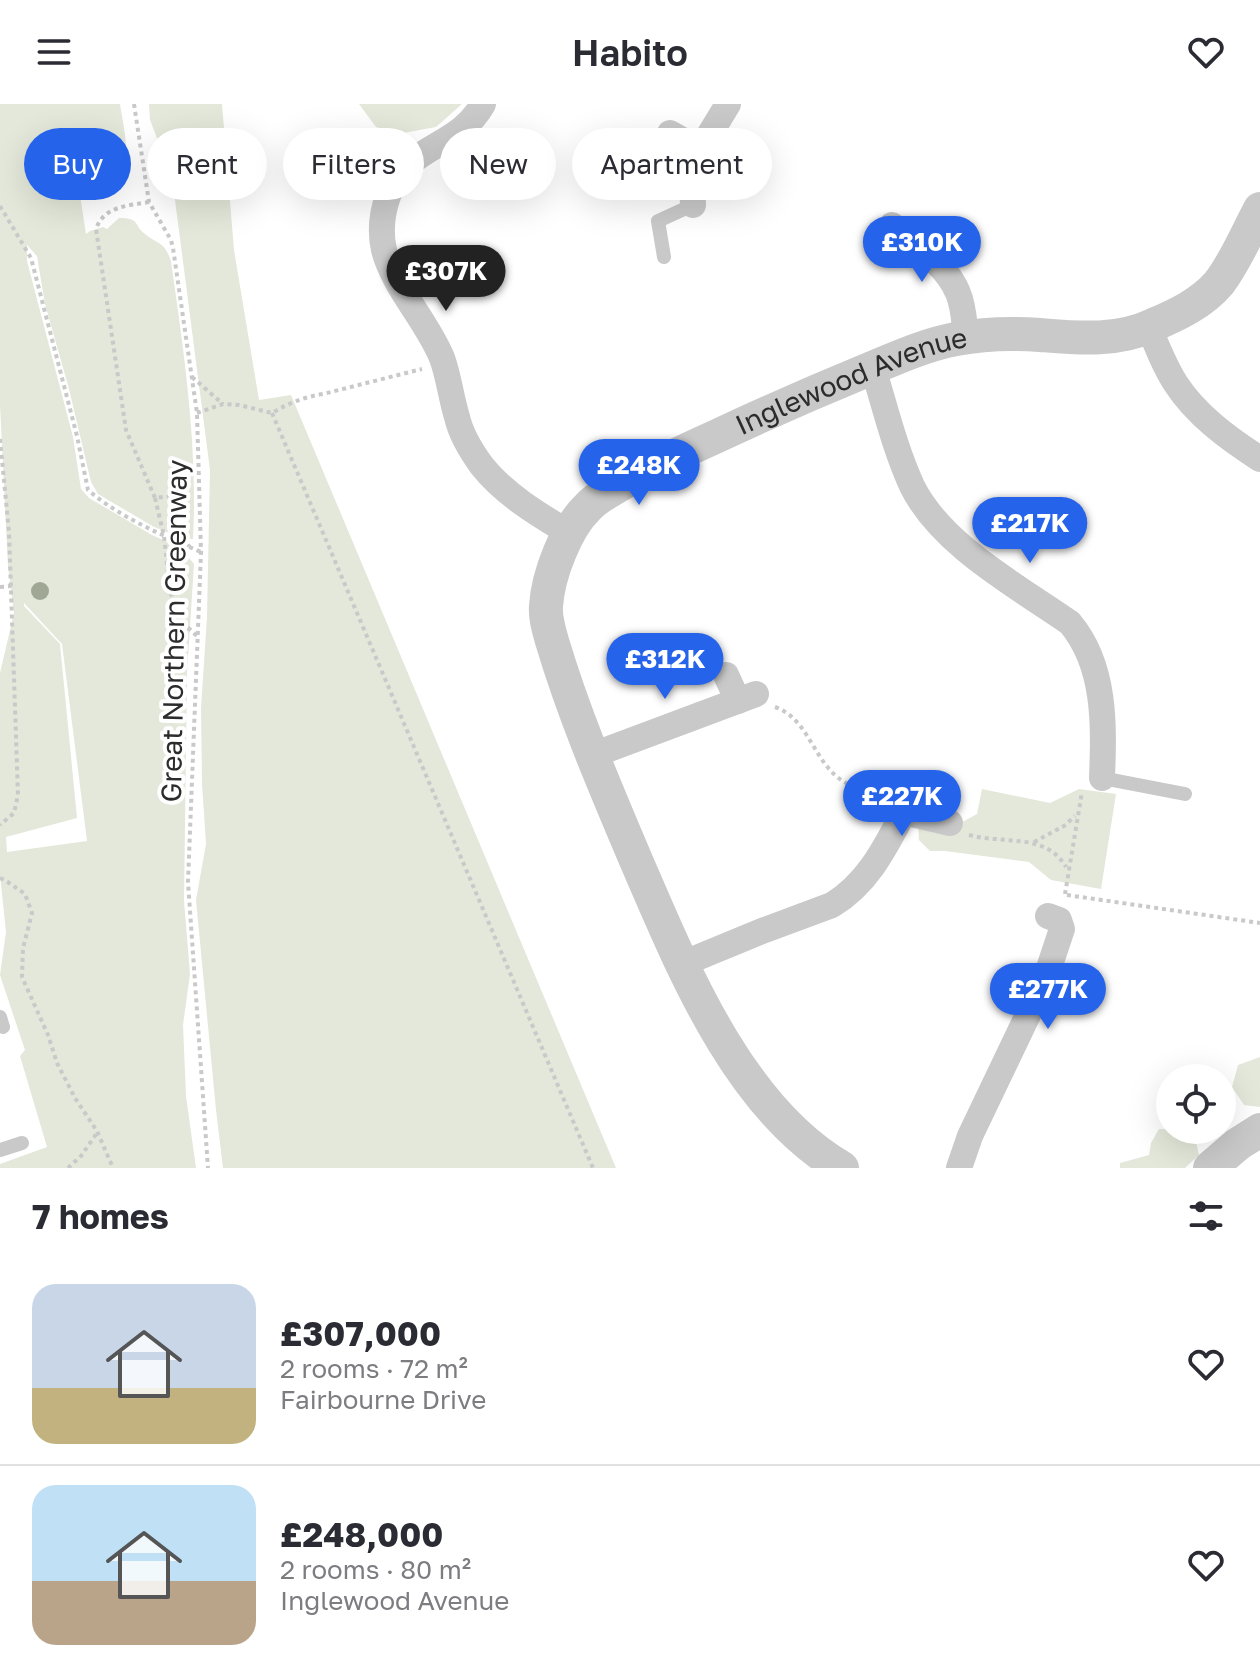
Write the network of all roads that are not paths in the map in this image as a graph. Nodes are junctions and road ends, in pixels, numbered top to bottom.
1 (483, 104) edge
2 (728, 104) edge
3 (713, 128) edge
4 (693, 200) edge
5 (693, 205) joint
6 (1260, 209) edge
7 (892, 225) dead end
8 (664, 257) dead end
9 (1149, 327) junction
10 (966, 337) junction
11 (873, 368) junction
12 (1260, 459) edge
13 (569, 533) junction
14 (726, 675) dead end
15 (593, 755) junction
16 (1102, 778) joint
17 (1185, 794) dead end
18 (868, 801) road end
19 (904, 812) junction
20 (950, 823) road end
21 (1048, 916) dead end
22 (682, 964) junction
23 (1260, 1130) edge
24 (22, 1143) dead end
25 (0, 1150) edge
26 (806, 1158) edge
27 (842, 1168) edge
28 (959, 1168) edge
29 (1210, 1168) edge

1 - 13 street
2 - 3 street
4 - 5 street
5 - 8 lane
6 - 9 street, Inglewood Avenue
7 - 10 street
9 - 10 street, Inglewood Avenue
9 - 12 street
10 - 11 street, Inglewood Avenue
11 - 13 street, Inglewood Avenue
11 - 16 street
13 - 15 street, Inglewood Avenue
14 - 15 street
15 - 22 street, Inglewood Avenue
16 - 17 lane
18 - 19 street
19 - 20 street
19 - 22 street
21 - 28 street
22 - 26 street, Inglewood Avenue
23 - 29 street
24 - 25 lane
26 - 27 street, Inglewood Avenue

